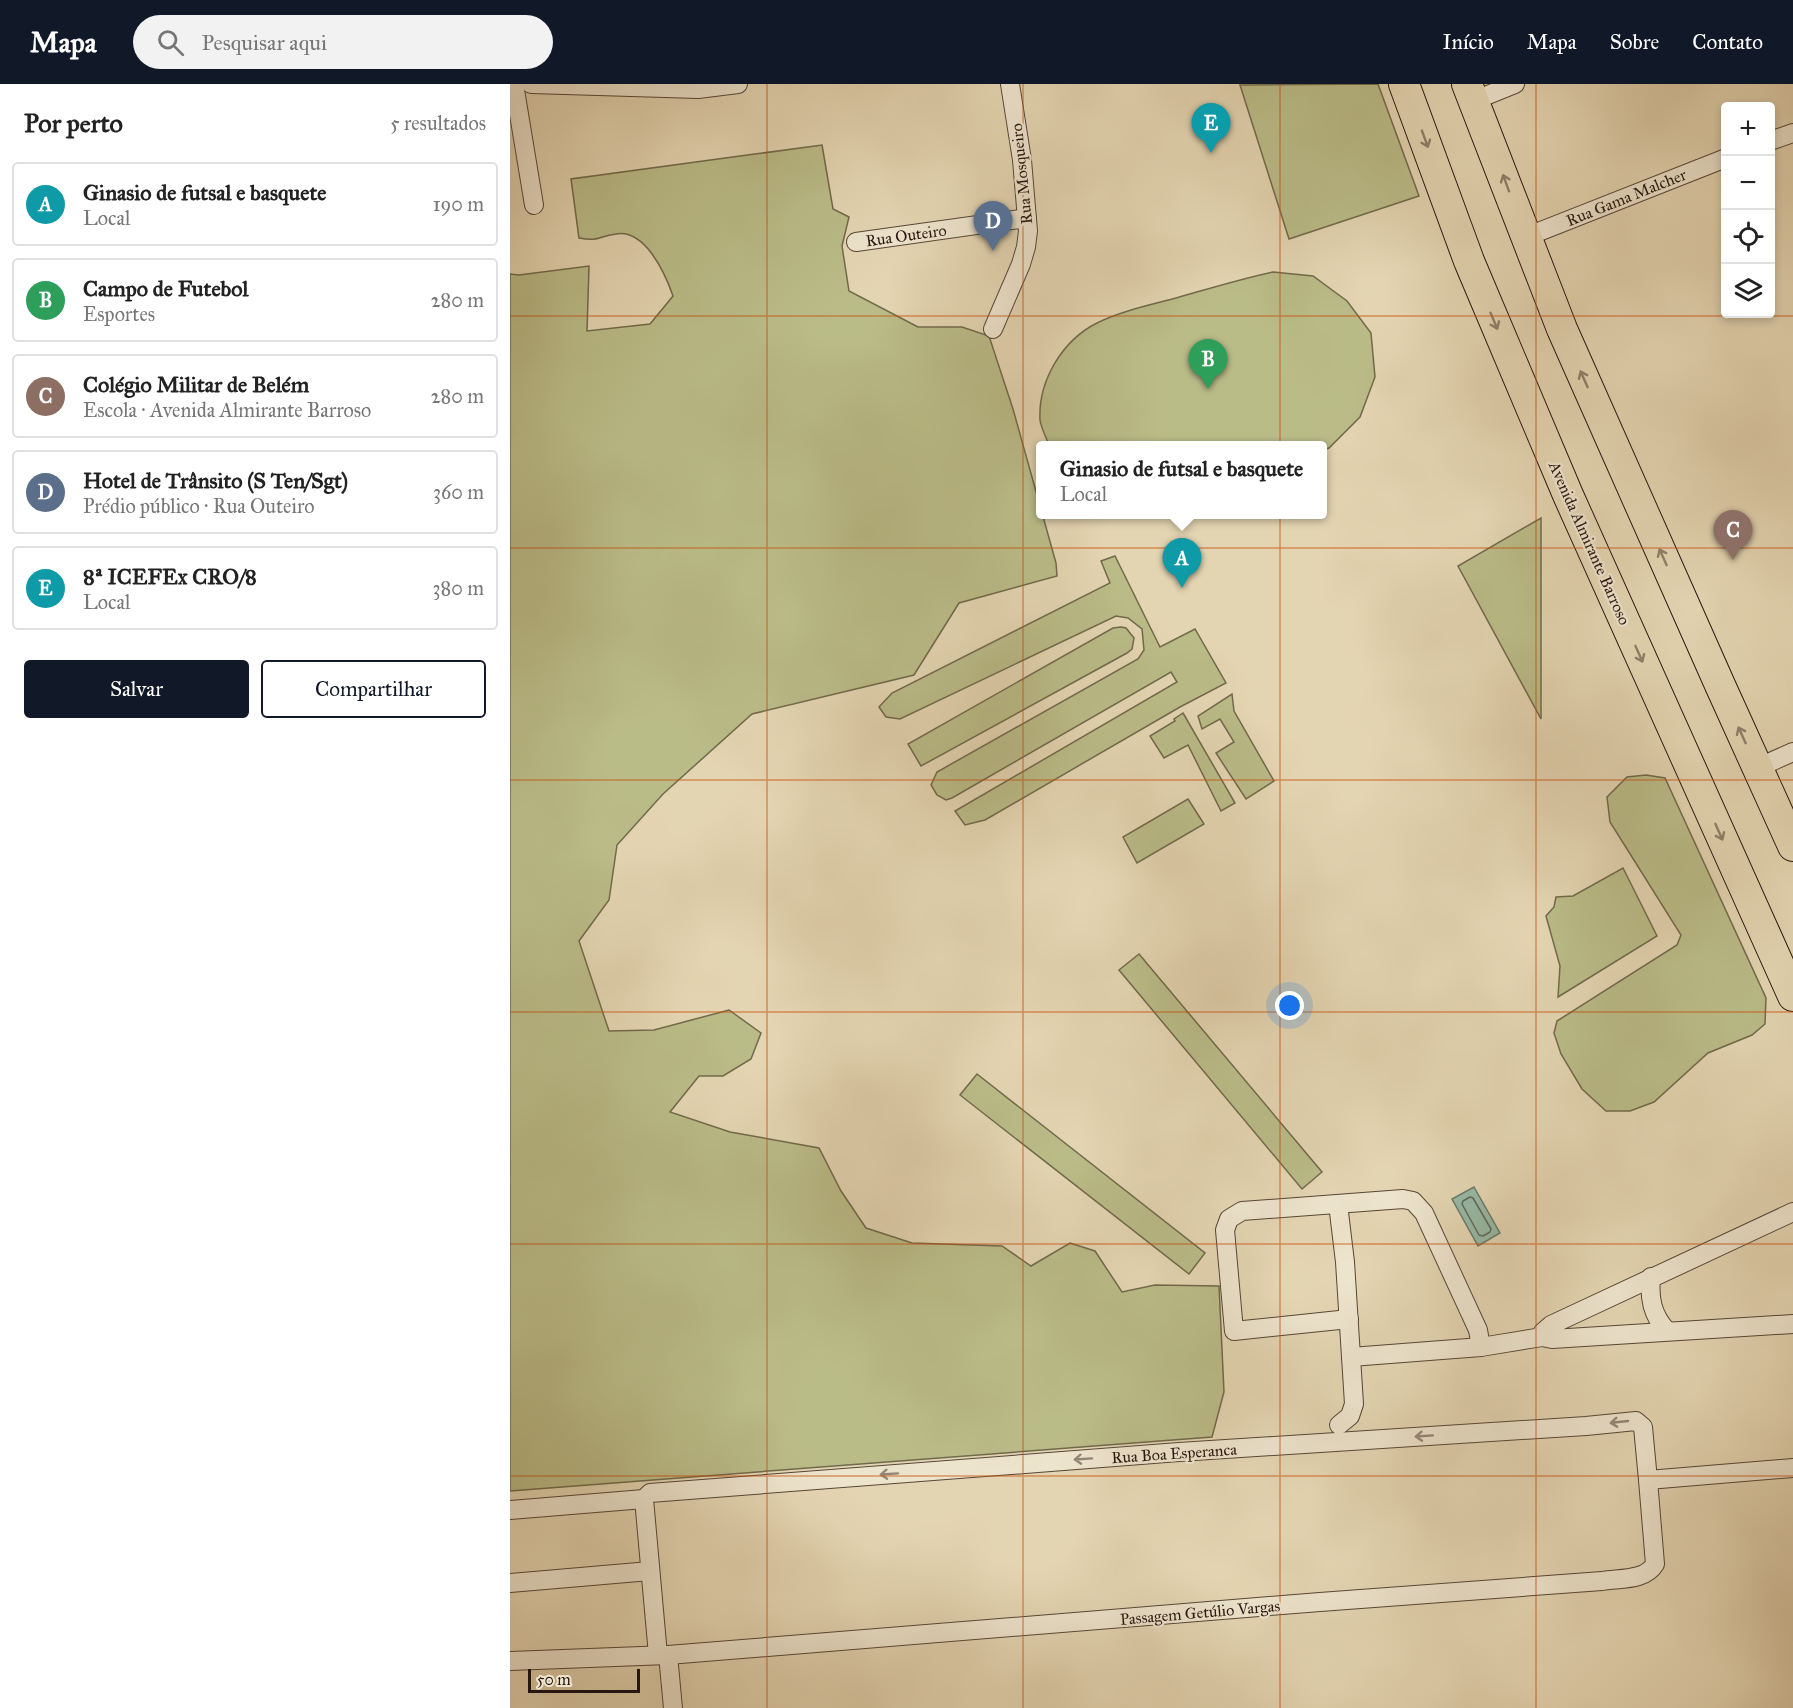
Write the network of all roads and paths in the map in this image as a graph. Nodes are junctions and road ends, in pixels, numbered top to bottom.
1 (514, 84) edge
2 (531, 84) edge
3 (738, 84) edge
4 (1010, 84) edge
5 (1404, 84) edge
6 (1515, 84) edge
7 (1470, 92) edge
8 (1793, 133) edge
9 (1775, 139) edge
10 (1721, 160) edge
11 (534, 205) dead end
12 (1027, 218) junction
13 (1526, 237) junction
14 (856, 242) dead end
15 (993, 329) dead end
16 (1793, 752) edge
17 (1757, 768) junction
18 (1793, 846) edge
19 (1793, 996) edge
20 (1338, 1204) junction
21 (1793, 1212) edge
22 (1651, 1277) junction
23 (1349, 1319) junction
24 (1793, 1324) edge
25 (1667, 1331) junction
26 (1542, 1337) junction
27 (1481, 1347) junction
28 (1351, 1357) junction
29 (1339, 1425) dead end
30 (1793, 1468) edge
31 (1648, 1480) junction
32 (647, 1496) junction
33 (510, 1510) edge
34 (650, 1571) junction
35 (510, 1583) edge
36 (663, 1655) junction
37 (510, 1661) edge
38 (673, 1708) edge

1 - 11 street
2 - 3 street
4 - 12 street, Rua Mosqueiro
5 -> 19 highway, Avenida Almirante Barroso
6 - 7 street
13 -> 7 highway
8 - 9 street
10 - 13 street, Rua Gama Malcher
12 - 14 street, Rua Outeiro
12 - 15 street, Rua Mosqueiro
17 -> 13 highway
16 - 17 street
17 - 18 highway
20 - 23 street
20 - 23 street
20 - 27 street
21 - 22 street
22 - 25 street
22 - 26 street
23 - 28 street
24 - 25 street
25 - 26 street
26 - 27 street
27 - 28 street
28 - 29 street
30 - 31 street
31 -> 32 street, Rua Boa Esperanca
31 - 36 street, Passagem Getúlio Vargas
32 - 33 street, Rua Boa Esperanca
32 - 34 street
34 - 35 street
34 - 36 street
36 - 37 street, Passagem Getúlio Vargas
36 - 38 street

